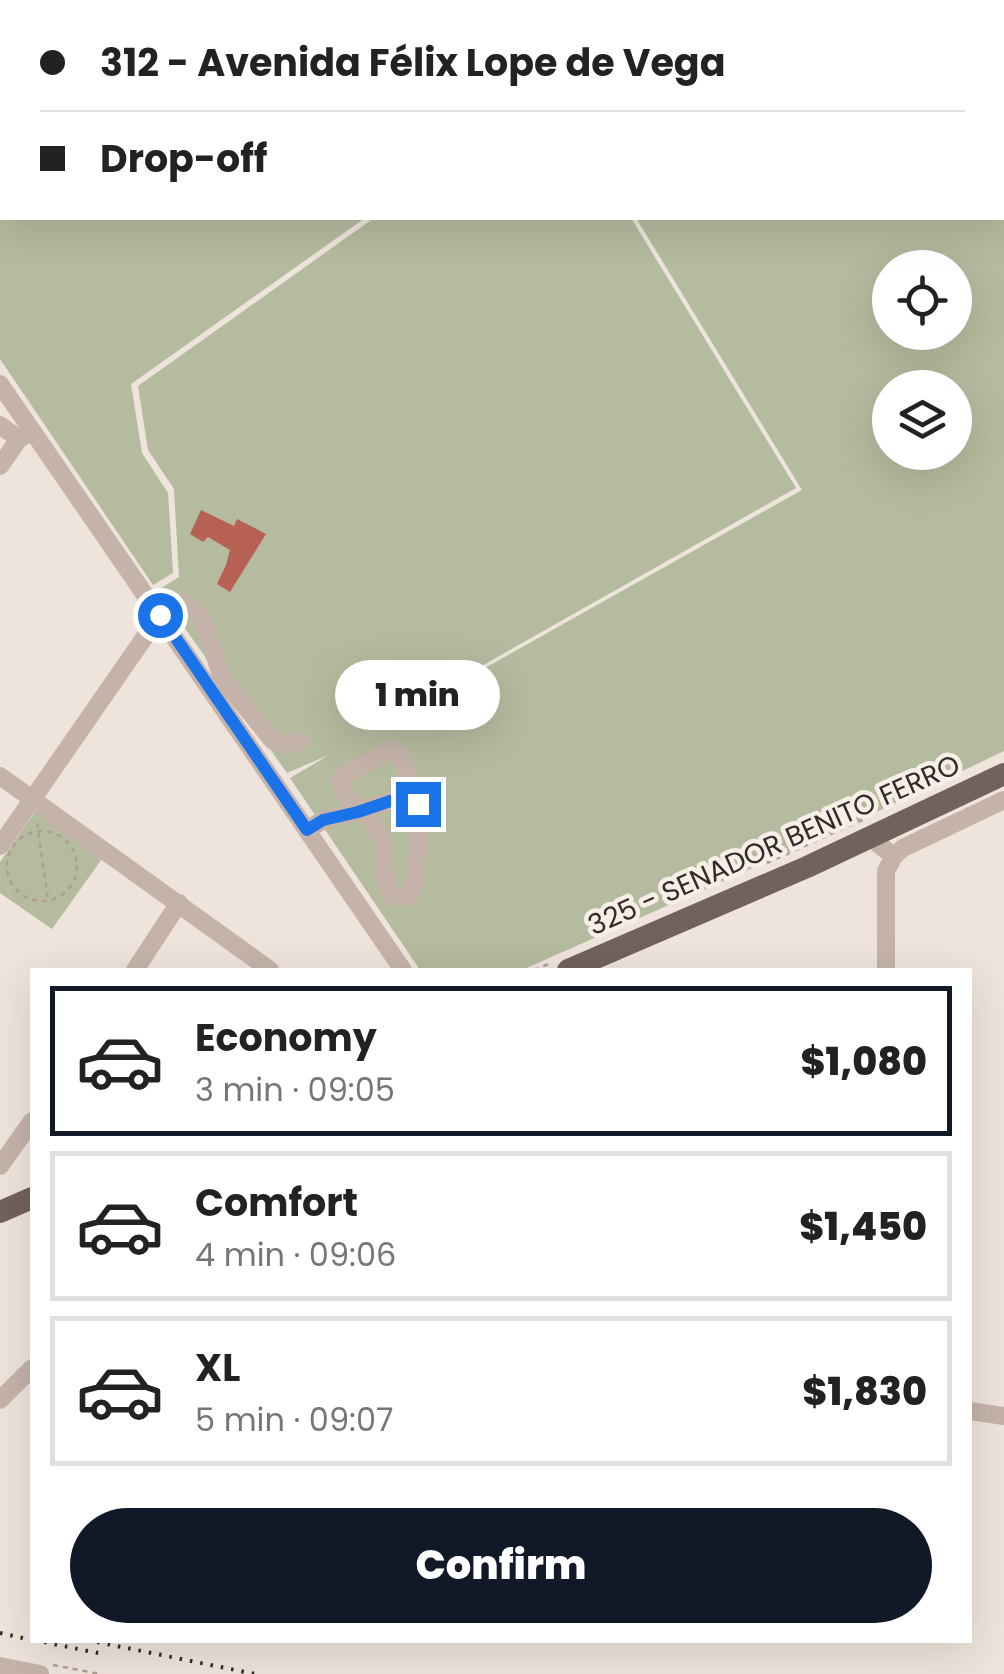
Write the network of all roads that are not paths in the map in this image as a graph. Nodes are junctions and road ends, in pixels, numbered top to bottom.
1 (0, 384) edge
2 (0, 425) edge
3 (25, 435) junction
4 (0, 466) edge
5 (160, 615) junction
6 (301, 741) dead end
7 (1004, 774) edge
8 (0, 776) edge
9 (414, 793) junction
10 (31, 798) junction
11 (1004, 800) edge
12 (358, 812) junction
13 (307, 830) junction
14 (874, 835) junction
15 (0, 846) edge
16 (894, 856) junction
17 (179, 903) junction
18 (136, 968) edge
19 (267, 968) edge
20 (402, 968) edge
21 (573, 968) edge
22 (886, 968) edge
23 (30, 1124) edge
24 (0, 1166) edge
25 (30, 1199) edge
26 (0, 1212) edge
27 (30, 1370) edge
28 (0, 1400) edge
29 (972, 1411) edge
30 (1004, 1416) edge
31 (0, 1666) edge
32 (40, 1674) edge

1 - 3 street
2 - 3 street
3 - 4 street
3 - 5 street
5 - 6 street
5 - 10 street
5 - 13 street
7 - 14 main road, 325 - SENADOR BENITO FERRO
8 - 10 street
9 - 12 street
9 - 12 street
9 - 12 street
10 - 15 street
10 - 17 street
11 - 16 street
12 - 13 street
13 - 20 street
14 - 16 street
14 - 21 main road, 325 - SENADOR BENITO FERRO
16 - 22 street
17 - 18 street
17 - 19 street
23 - 24 street
25 - 26 main road
27 - 28 street
29 - 30 street
31 - 32 street

